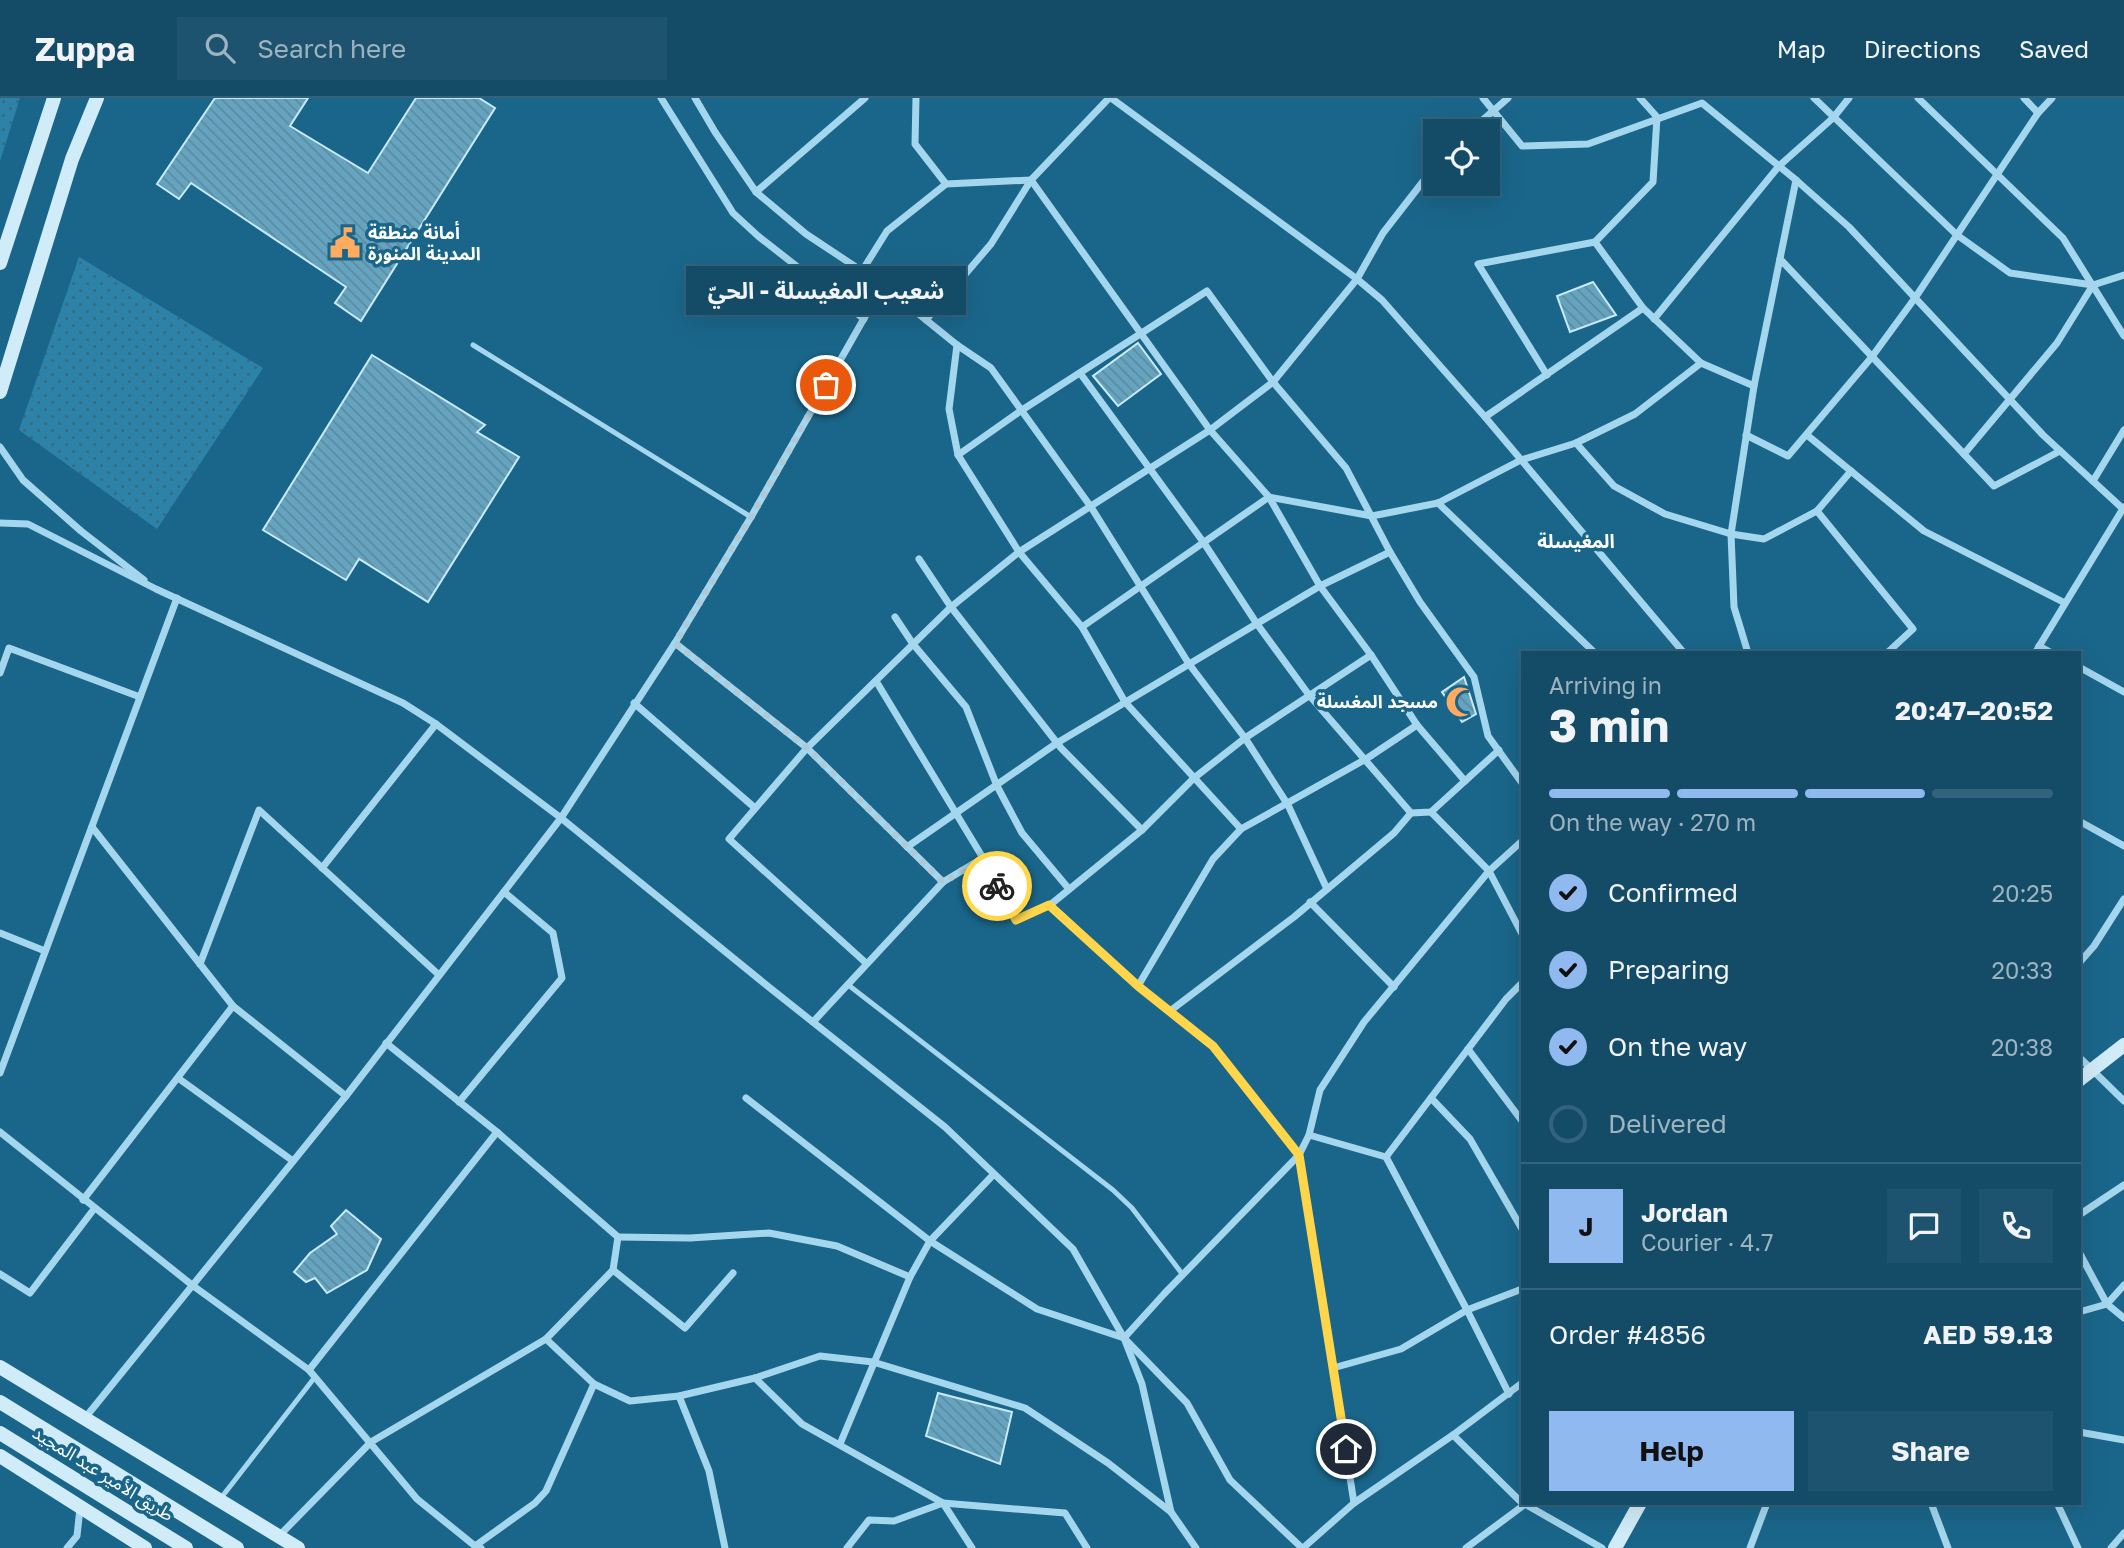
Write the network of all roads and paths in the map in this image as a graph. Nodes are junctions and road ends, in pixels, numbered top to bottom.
1 (54, 98) edge
2 (97, 98) edge
3 (661, 98) edge
4 (695, 98) edge
5 (865, 98) edge
6 (916, 98) edge
7 (1110, 98) edge
8 (1483, 98) edge
9 (1508, 98) edge
10 (1640, 98) edge
11 (1814, 98) edge
12 (1849, 98) edge
13 (1919, 98) edge
14 (2024, 98) edge
15 (2052, 98) edge
16 (1492, 109) junction
17 (2038, 113) junction
18 (1657, 117) junction
19 (1833, 118) junction
20 (1482, 119) edge
21 (1779, 166) junction
22 (1997, 176) junction
23 (1031, 180) junction
24 (1796, 180) junction
25 (1423, 181) edge
26 (946, 184) junction
27 (757, 192) junction
28 (1957, 235) junction
29 (1595, 242) junction
30 (1780, 259) junction
31 (0, 263) edge
32 (862, 271) junction
33 (2124, 275) edge
34 (1357, 279) junction
35 (883, 285) junction
36 (2093, 285) junction
37 (1915, 298) junction
38 (846, 304) junction
39 (1643, 309) junction
40 (864, 319) junction
41 (1654, 319) junction
42 (926, 320) junction
43 (1141, 334) junction
44 (2124, 336) edge
45 (473, 345) dead end
46 (957, 345) junction
47 (1871, 358) junction
48 (1701, 363) junction
49 (1080, 373) junction
50 (1547, 375) junction
51 (1273, 382) junction
52 (1754, 386) junction
53 (0, 392) edge
54 (2010, 400) junction
55 (1022, 410) junction
56 (1485, 417) junction
57 (1210, 430) junction
58 (2124, 430) edge
59 (1746, 435) junction
60 (1807, 435) junction
61 (1576, 443) junction
62 (0, 447) edge
63 (2060, 451) junction
64 (1964, 454) junction
65 (958, 455) junction
66 (1521, 460) junction
67 (1151, 468) junction
68 (1851, 471) junction
69 (2093, 481) junction
70 (1269, 498) junction
71 (1438, 503) junction
72 (1091, 507) junction
73 (2123, 508) edge
74 (1817, 511) junction
75 (1372, 516) junction
76 (751, 517) junction
77 (0, 523) edge
78 (1731, 534) junction
79 (1204, 543) junction
80 (1019, 552) junction
81 (1390, 552) junction
82 (919, 559) dead end
83 (1140, 586) junction
84 (1320, 586) junction
85 (156, 589) junction
86 (177, 598) junction
87 (2065, 603) junction
88 (951, 607) junction
89 (894, 617) dead end
90 (1257, 624) junction
91 (1082, 627) junction
92 (675, 643) junction
93 (913, 644) junction
94 (2037, 649) edge
95 (1593, 651) edge
96 (1682, 651) edge
97 (1747, 651) edge
98 (1889, 651) edge
99 (1371, 655) junction
100 (1189, 664) junction
101 (2081, 668) edge
102 (0, 673) edge
103 (876, 681) junction
104 (2124, 692) edge
105 (1309, 695) junction
106 (140, 697) junction
107 (1125, 702) junction
108 (634, 703) junction
109 (436, 724) junction
110 (1417, 725) junction
111 (1245, 737) junction
112 (1057, 743) junction
113 (807, 748) junction
114 (1499, 750) junction
115 (1366, 760) junction
116 (1194, 778) junction
117 (1465, 781) junction
118 (1521, 782) edge
119 (997, 786) junction
120 (1288, 805) junction
121 (755, 808) junction
122 (956, 812) junction
123 (1431, 812) junction
124 (1411, 813) junction
125 (561, 818) junction
126 (2081, 822) edge
127 (92, 827) junction
128 (1241, 829) junction
129 (1142, 830) junction
130 (1521, 842) edge
131 (2124, 846) edge
132 (907, 847) junction
133 (983, 858) junction
134 (323, 868) junction
135 (1489, 871) junction
136 (943, 882) junction
137 (1327, 888) junction
138 (1069, 889) junction
139 (504, 892) junction
140 (2124, 899) edge
141 (1310, 902) junction
142 (1049, 905) junction
143 (1521, 932) edge
144 (0, 933) edge
145 (45, 951) junction
146 (2081, 961) edge
147 (866, 963) junction
148 (200, 964) junction
149 (439, 975) junction
150 (848, 984) junction
151 (1521, 984) edge
152 (1138, 986) junction
153 (1394, 987) junction
154 (233, 1006) junction
155 (1170, 1011) junction
156 (813, 1022) junction
157 (386, 1044) junction
158 (2124, 1045) edge
159 (1468, 1049) junction
160 (2081, 1059) edge
161 (2092, 1070) junction
162 (0, 1073) edge
163 (178, 1078) junction
164 (2081, 1078) edge
165 (346, 1096) junction
166 (746, 1098) dead end
167 (1431, 1098) junction
168 (2124, 1101) edge
169 (459, 1102) junction
170 (1521, 1120) edge
171 (0, 1132) edge
172 (497, 1132) junction
173 (1309, 1135) junction
174 (1299, 1155) junction
175 (1386, 1157) junction
176 (293, 1161) junction
177 (993, 1175) junction
178 (2124, 1185) edge
179 (83, 1200) junction
180 (94, 1209) junction
181 (2081, 1214) edge
182 (1521, 1227) edge
183 (618, 1237) junction
184 (930, 1241) junction
185 (2081, 1256) edge
186 (613, 1270) junction
187 (733, 1273) dead end
188 (0, 1274) edge
189 (1182, 1275) junction
190 (910, 1277) junction
191 (192, 1285) junction
192 (2124, 1285) edge
193 (1521, 1289) edge
194 (2107, 1304) junction
195 (1467, 1310) junction
196 (2081, 1311) edge
197 (2124, 1318) edge
198 (1124, 1338) junction
199 (546, 1339) junction
200 (873, 1362) junction
201 (0, 1367) edge
202 (1333, 1368) junction
203 (312, 1373) junction
204 (755, 1378) junction
205 (594, 1384) junction
206 (1521, 1384) edge
207 (1508, 1394) junction
208 (678, 1396) junction
209 (0, 1402) edge
210 (85, 1419) junction
211 (2081, 1432) edge
212 (0, 1433) edge
213 (1453, 1435) junction
214 (2123, 1438) edge
215 (371, 1442) junction
216 (841, 1444) junction
217 (0, 1456) edge
218 (219, 1500) junction
219 (1521, 1502) edge
220 (943, 1503) junction
221 (1354, 1503) junction
222 (1522, 1505) edge
223 (1525, 1505) edge
224 (1639, 1505) edge
225 (1767, 1505) edge
226 (1932, 1505) edge
227 (2058, 1505) edge
228 (80, 1507) junction
229 (1171, 1513) junction
230 (2124, 1533) edge
231 (279, 1536) junction
232 (478, 1547) edge
233 (1754, 1547) edge
234 (68, 1548) edge
235 (145, 1548) edge
236 (186, 1548) edge
237 (237, 1548) edge
238 (298, 1548) edge
239 (724, 1548) edge
240 (847, 1548) edge
241 (972, 1548) edge
242 (1087, 1548) edge
243 (1196, 1548) edge
244 (1302, 1548) edge
245 (1466, 1548) edge
246 (1602, 1548) edge
247 (1615, 1548) edge
248 (1948, 1548) edge
249 (2078, 1548) edge
250 (2111, 1548) edge

1 - 31 main road
2 - 53 main road
3 - 38 street
4 - 27 street
5 - 27 street
6 - 26 street
7 - 23 street
7 - 34 street
8 - 16 street
9 - 16 street
10 - 18 street
11 - 19 street
12 - 19 street
13 - 22 street
14 - 17 street
15 - 17 street
16 - 18 street
16 - 20 street
17 - 22 street
18 - 21 street
18 - 29 street
19 - 21 street
19 - 28 street
21 - 24 street
21 - 41 street
22 - 28 street
22 - 36 street
23 - 26 street
23 - 42 street
23 - 43 street
24 - 30 street
24 - 37 street
25 - 34 street
26 - 32 street
27 - 32 street
28 - 36 street
28 - 37 street
29 - 39 street
29 - 50 street
30 - 47 street
30 - 52 street
32 - 35 street
32 - 38 street
33 - 36 street
34 - 51 street
34 - 56 street
35 - 40 street
35 - 42 street
36 - 44 street
36 - 54 street
37 - 47 street
37 - 54 street
38 - 40 street
39 - 41 street
39 - 50 street
40 - 76 street
41 - 48 street
42 - 46 street
43 - 49 street
43 - 51 street
43 - 57 street
45 - 76 lane
46 - 55 street
46 - 65 street
47 - 60 street
47 - 64 street
48 - 52 street
48 - 61 street
49 - 55 street
49 - 67 street
50 - 56 street
51 - 57 street
51 - 75 street
52 - 59 street
54 - 63 street
54 - 64 street
55 - 65 street
55 - 72 street
56 - 66 street
57 - 67 street
57 - 70 street
58 - 69 street
59 - 60 street
59 - 78 street
60 - 68 street
61 - 66 street
61 - 78 street
62 - 85 street
63 - 64 street
63 - 69 street
65 - 80 street
66 - 71 street
66 - 96 street
67 - 72 street
67 - 79 street
68 - 74 street
68 - 87 street
69 - 73 street
70 - 75 street
70 - 79 street
70 - 84 street
71 - 75 street
71 - 95 street
72 - 80 street
72 - 83 street
73 - 87 street
74 - 78 street
74 - 98 street
75 - 81 street
76 - 92 street
77 - 85 street
78 - 97 street
79 - 83 street
79 - 90 street
80 - 88 street
80 - 91 street
81 - 84 street
81 - 114 street
82 - 88 street
83 - 91 street
83 - 100 street
84 - 90 street
84 - 99 street
85 - 86 street
86 - 106 street
86 - 109 street
87 - 94 street
88 - 93 street
88 - 112 street
89 - 93 street
90 - 100 street
90 - 105 street
91 - 107 street
92 - 108 street
92 - 113 street
93 - 103 street
93 - 119 street
99 - 105 street
99 - 110 street
100 - 107 street
100 - 111 street
101 - 104 street
102 - 106 street
103 - 113 street
103 - 122 street
105 - 111 street
105 - 115 street
106 - 127 street
107 - 112 street
107 - 116 street
108 - 121 street
108 - 125 street
109 - 125 street
109 - 134 street
110 - 115 street
110 - 117 street
111 - 116 street
111 - 120 street
112 - 119 street
112 - 129 street
113 - 121 street
113 - 132 street
114 - 117 street
114 - 118 street
115 - 120 street
115 - 124 street
116 - 128 street
116 - 129 street
117 - 123 street
119 - 122 street
119 - 138 street
120 - 128 street
120 - 137 street
121 - 147 street
122 - 132 street
122 - 133 street
123 - 124 street
123 - 135 street
124 - 137 street
125 - 139 street
125 - 156 street
126 - 131 street
127 - 145 street
127 - 148 street
128 - 152 street
129 - 138 street
130 - 135 street
132 - 136 street
133 - 136 street
133 - 142 street
134 - 148 street
134 - 149 street
135 - 143 street
135 - 153 street
136 - 147 street
137 - 141 street
138 - 142 street
139 - 149 street
139 - 169 street
140 - 146 street
141 - 153 street
141 - 155 street
142 - 152 street
144 - 145 street
145 - 162 street
147 - 150 street
148 - 154 street
149 - 157 street
150 - 156 street
150 - 189 lane
151 - 159 street
152 - 155 street
153 - 173 street
154 - 163 street
154 - 165 street
155 - 174 street
156 - 177 street
157 - 165 street
157 - 169 street
158 - 161 main road
159 - 167 street
159 - 170 street
160 - 161 street
161 - 164 main road
161 - 168 street
163 - 176 street
163 - 179 street
165 - 176 street
166 - 184 street
167 - 175 street
167 - 182 street
169 - 172 street
171 - 179 street
172 - 183 street
172 - 203 street
173 - 174 street
173 - 175 street
174 - 189 street
174 - 202 street
175 - 195 street
176 - 191 street
177 - 184 street
177 - 198 street
178 - 181 street
179 - 180 street
180 - 188 street
180 - 191 street
183 - 186 street
183 - 190 street
184 - 190 street
184 - 198 street
185 - 194 street
186 - 187 street
186 - 199 street
189 - 198 street
190 - 200 street
191 - 203 street
191 - 210 street
192 - 194 street
193 - 195 street
194 - 196 street
194 - 197 street
195 - 202 street
195 - 207 street
198 - 229 street
198 - 244 street
199 - 205 street
199 - 215 street
200 - 204 street
200 - 216 street
200 - 229 street
201 - 210 main road
202 - 221 street
203 - 215 street
203 - 218 lane
204 - 208 street
204 - 216 street
205 - 208 street
205 - 232 street
206 - 207 street
207 - 213 street
208 - 239 street
209 - 237 main road
210 - 218 main road
211 - 214 street
212 - 236 main road, طريق الأمير عبد المجيد
213 - 219 street
213 - 221 street
215 - 231 street
215 - 232 street
216 - 220 street
217 - 228 main road
218 - 231 main road
220 - 240 street
220 - 241 street
220 - 242 street
221 - 244 street
222 - 245 street
223 - 246 street
224 - 247 main road
225 - 233 street
226 - 248 street
227 - 249 street
228 - 234 street
228 - 235 main road
229 - 243 street
230 - 250 street
231 - 238 main road

